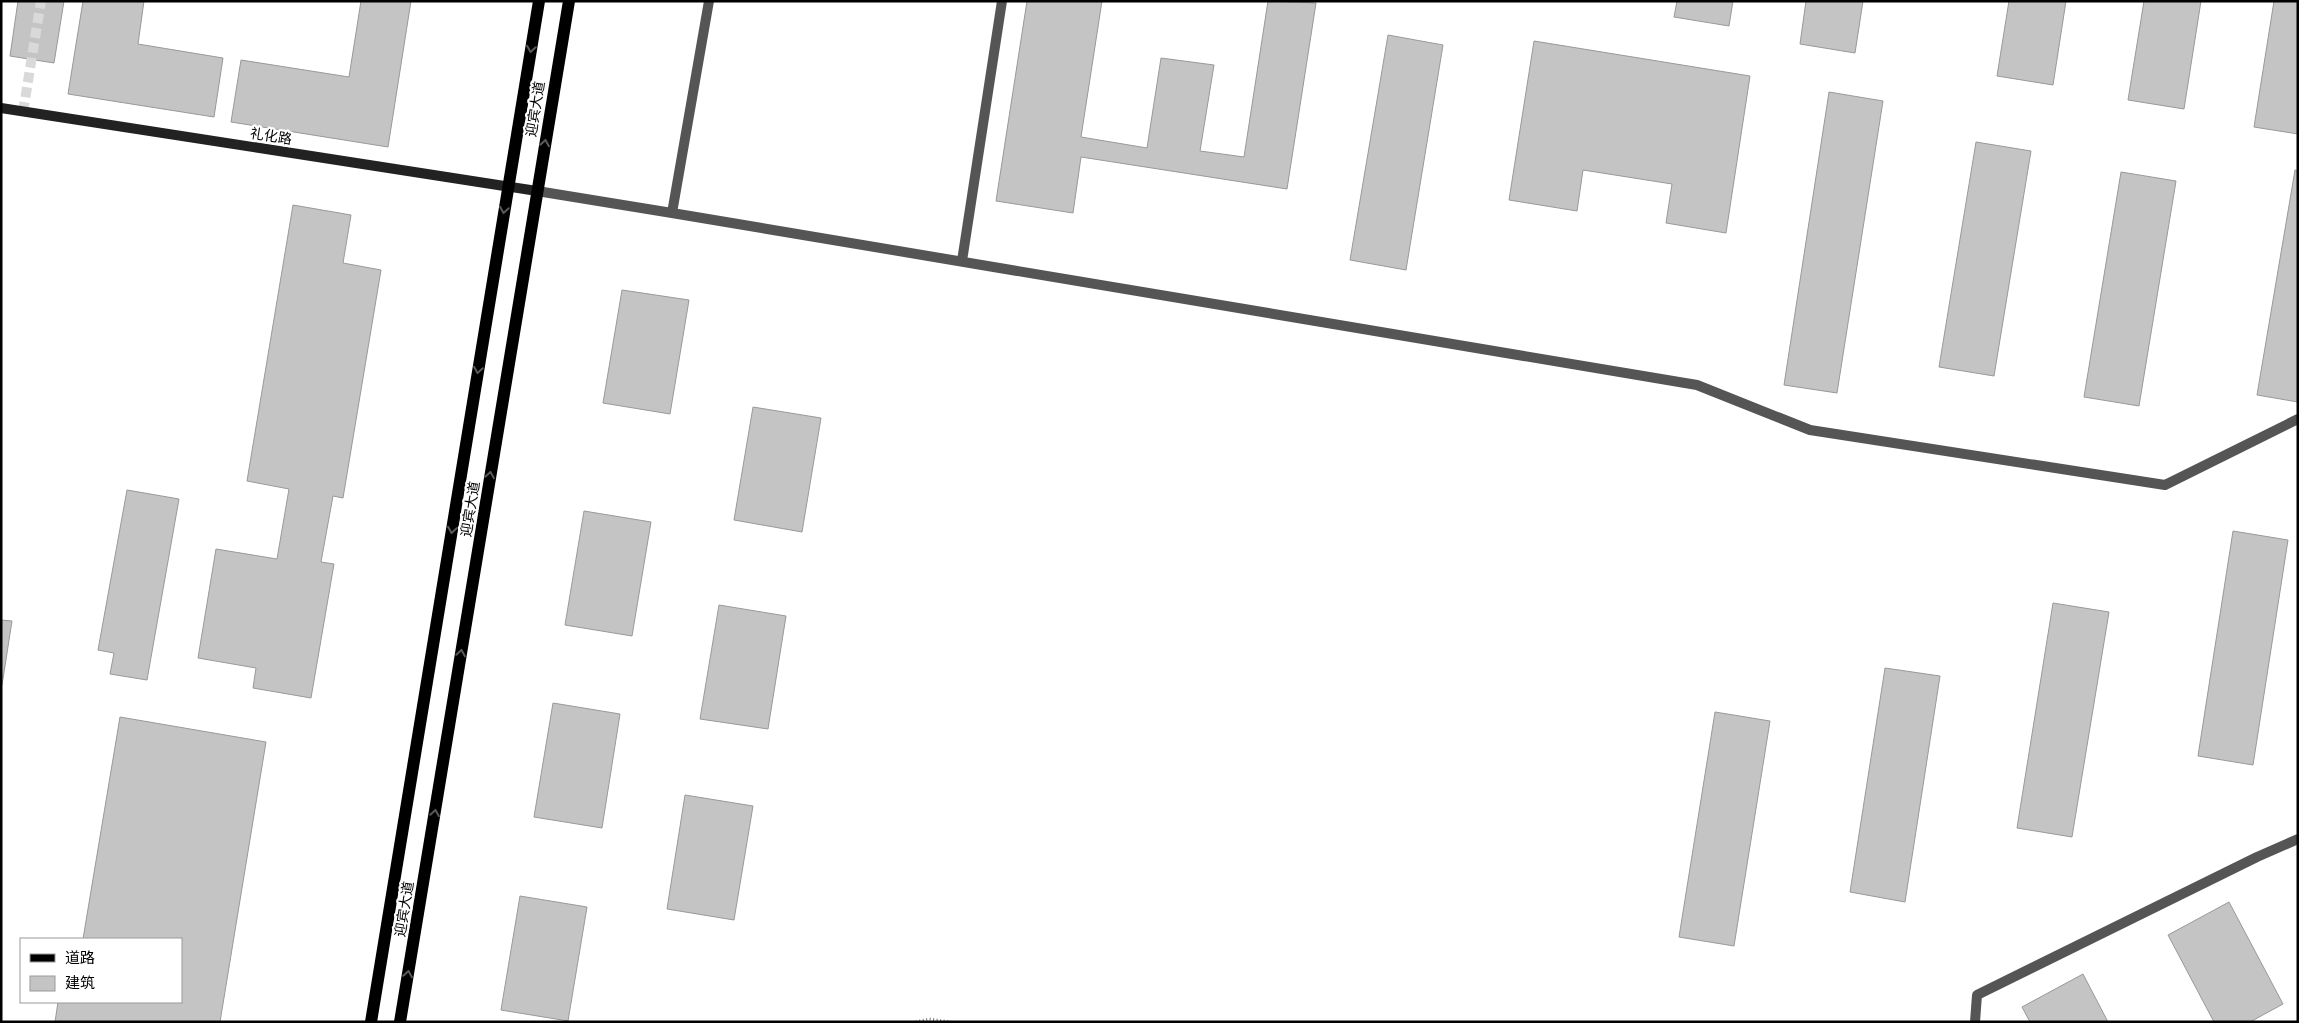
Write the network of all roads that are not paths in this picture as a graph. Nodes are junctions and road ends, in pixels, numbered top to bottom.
1 (539, 1) edge
2 (568, 1) edge
3 (709, 1) edge
4 (1002, 1) edge
5 (1, 108) edge
6 (508, 187) junction
7 (537, 191) junction
8 (672, 213) junction
9 (962, 261) junction
10 (2298, 419) edge
11 (2298, 839) edge
12 (370, 1022) edge
13 (400, 1022) edge
14 (1975, 1022) edge

1 -> 6 main road, 迎宾大道
7 -> 2 main road, 迎宾大道
3 - 8 street
4 - 9 street
5 - 6 street, 礼化路
6 - 7 street, 礼化路
6 -> 12 main road, 迎宾大道
7 - 8 street
13 -> 7 main road, 迎宾大道
8 - 9 street
9 - 10 street
11 - 14 street

